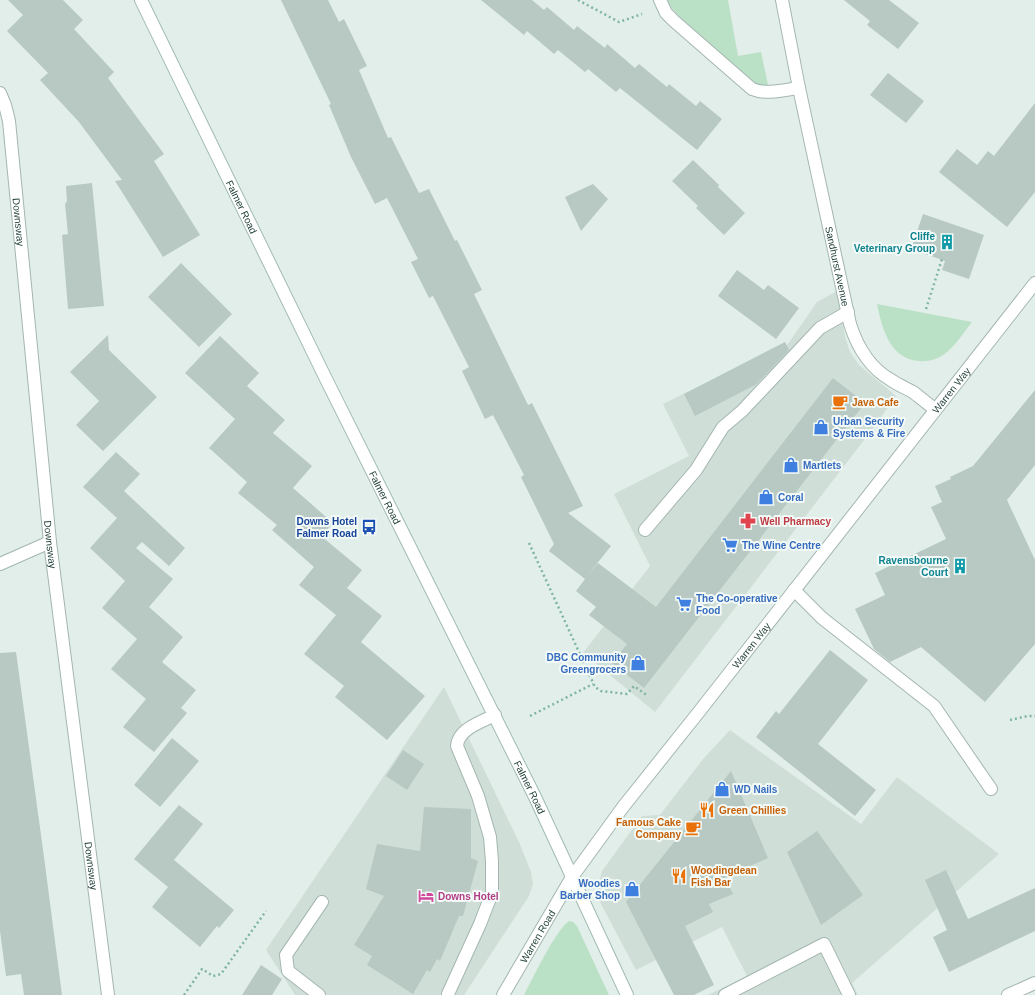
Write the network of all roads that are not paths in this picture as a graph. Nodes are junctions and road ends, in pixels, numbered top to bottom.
1 (141, 0) edge
2 (782, 0) edge
3 (660, 2) edge
4 (799, 88) junction
5 (0, 93) edge
6 (1035, 283) edge
7 (848, 312) junction
8 (935, 409) junction
9 (645, 530) dead end
10 (50, 542) junction
11 (0, 564) edge
12 (794, 590) junction
13 (494, 715) junction
14 (991, 789) dead end
15 (572, 877) junction
16 (322, 902) dead end
17 (1035, 983) edge
18 (108, 995) edge
19 (319, 995) edge
20 (448, 995) edge
21 (503, 995) edge
22 (627, 995) edge
23 (725, 995) edge
24 (850, 995) edge
25 (1008, 995) edge

1 - 13 street, Falmer Road
2 - 4 street, Sandhurst Avenue
3 - 4 street
4 - 7 street, Sandhurst Avenue
5 - 10 street, Downsway
6 - 8 street, Warren Way
7 - 8 street, Sandhurst Avenue
7 - 9 street
8 - 12 street, Warren Way
10 - 11 street
10 - 18 street, Downsway
12 - 14 street
12 - 15 street, Warren Way
13 - 15 street, Falmer Road
13 - 20 street
15 - 21 street, Warren Road
15 - 22 street, Falmer Road
16 - 19 street
17 - 25 street
23 - 24 street

